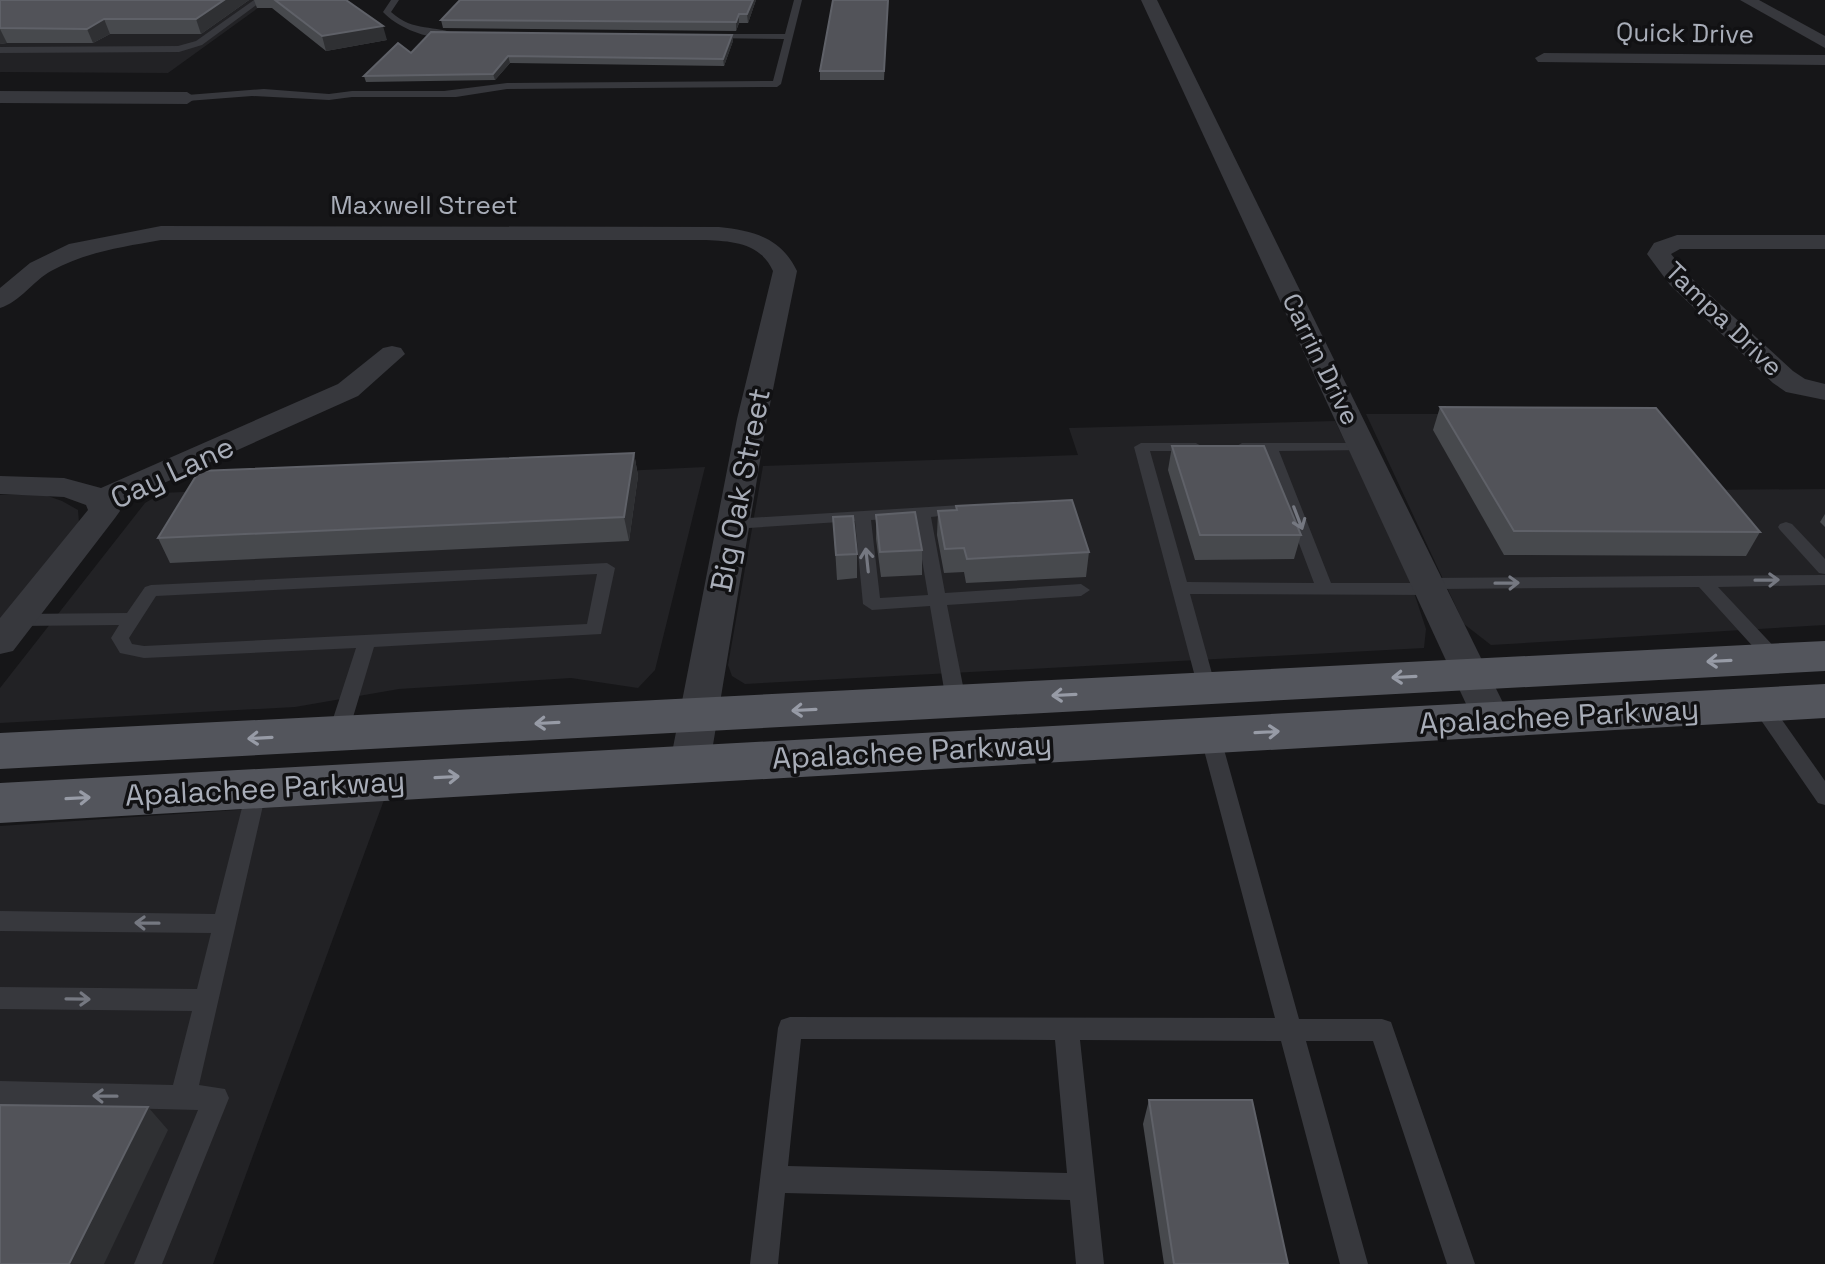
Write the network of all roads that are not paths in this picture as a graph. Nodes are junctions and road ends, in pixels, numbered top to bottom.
1 (259, 0) edge
2 (395, 0) edge
3 (798, 0) edge
4 (1149, 0) edge
5 (1748, 0) edge
6 (465, 35) edge
7 (694, 36) edge
8 (789, 37) junction
9 (1821, 39) edge
10 (0, 50) edge
11 (1544, 58) dead end
12 (1825, 60) edge
13 (0, 97) edge
14 (187, 98) joint
15 (746, 238) joint
16 (1825, 242) edge
17 (0, 300) edge
18 (392, 354) dead end
19 (1816, 390) edge
20 (1270, 447) junction
21 (1363, 447) junction
22 (0, 485) edge
23 (100, 500) junction
24 (985, 509) edge
25 (922, 513) junction
26 (862, 516) junction
27 (733, 524) junction
28 (1786, 527) dead end
29 (1825, 569) edge
30 (1825, 580) edge
31 (1703, 581) junction
32 (1430, 587) junction
33 (1179, 588) junction
34 (1325, 589) junction
35 (1081, 590) dead end
36 (937, 600) junction
37 (132, 619) junction
38 (9, 631) edge
39 (367, 641) junction
40 (1825, 656) edge
41 (1774, 658) junction
42 (1471, 673) junction
43 (1207, 688) junction
44 (956, 701) junction
45 (1825, 701) edge
46 (1761, 705) junction
47 (699, 716) junction
48 (1492, 719) junction
49 (338, 734) junction
50 (1210, 735) junction
51 (0, 751) edge
52 (690, 763) junction
53 (257, 788) junction
54 (1825, 797) edge
55 (0, 803) edge
56 (0, 921) edge
57 (225, 924) junction
58 (0, 998) edge
59 (206, 1000) junction
60 (1066, 1028) junction
61 (1291, 1029) junction
62 (0, 1093) edge
63 (183, 1097) junction
64 (773, 1179) junction
65 (1082, 1187) junction
66 (148, 1264) edge
67 (764, 1264) edge
68 (1090, 1264) edge
69 (1354, 1264) edge
70 (1461, 1264) edge

1 - 10 lane
2 - 6 lane
3 - 8 lane
4 - 21 street, Carrin Drive
5 - 9 street
7 - 8 lane
8 - 14 lane
11 - 12 street, Quick Drive
13 - 14 street
15 - 17 street, Maxwell Street
15 - 27 street, Big Oak Street
16 - 19 street, Tampa Drive
18 - 23 street, Cay Lane
20 - 21 lane
20 - 33 lane
20 -> 34 lane
21 - 32 street, Carrin Drive
22 - 23 street
23 - 38 street, Cay Lane
24 - 25 lane
25 - 26 lane
25 - 36 lane
26 - 27 lane
36 -> 26 lane
27 - 47 street, Big Oak Street
28 - 29 lane
31 -> 30 lane
32 -> 31 lane
31 - 41 lane
32 - 34 lane
32 - 42 street, Carrin Drive
33 - 34 lane
33 - 43 lane
35 - 36 lane
36 - 44 lane
37 - 38 lane
37 - 39 lane
37 - 39 lane
39 - 49 lane
40 - 41 main road, Apalachee Parkway
41 -> 42 main road, Apalachee Parkway
42 -> 43 main road, Apalachee Parkway
42 - 48 street, Carrin Drive
43 -> 44 main road, Apalachee Parkway
44 -> 47 main road, Apalachee Parkway
45 - 46 main road, Apalachee Parkway
46 - 48 main road, Apalachee Parkway
46 - 54 lane
47 -> 49 main road, Apalachee Parkway
47 - 52 street, Big Oak Street
50 -> 48 main road, Apalachee Parkway
49 -> 51 main road, Apalachee Parkway
50 - 52 main road, Apalachee Parkway
50 - 61 lane
53 -> 52 main road, Apalachee Parkway
55 -> 53 main road, Apalachee Parkway
53 - 57 lane
57 -> 56 lane
57 - 59 lane
58 -> 59 lane
59 - 63 lane
60 - 61 lane
60 - 64 lane
60 - 65 lane
61 - 69 lane
61 - 70 lane
63 -> 62 lane
63 - 66 lane
64 - 65 lane
64 - 67 lane
65 - 68 lane

